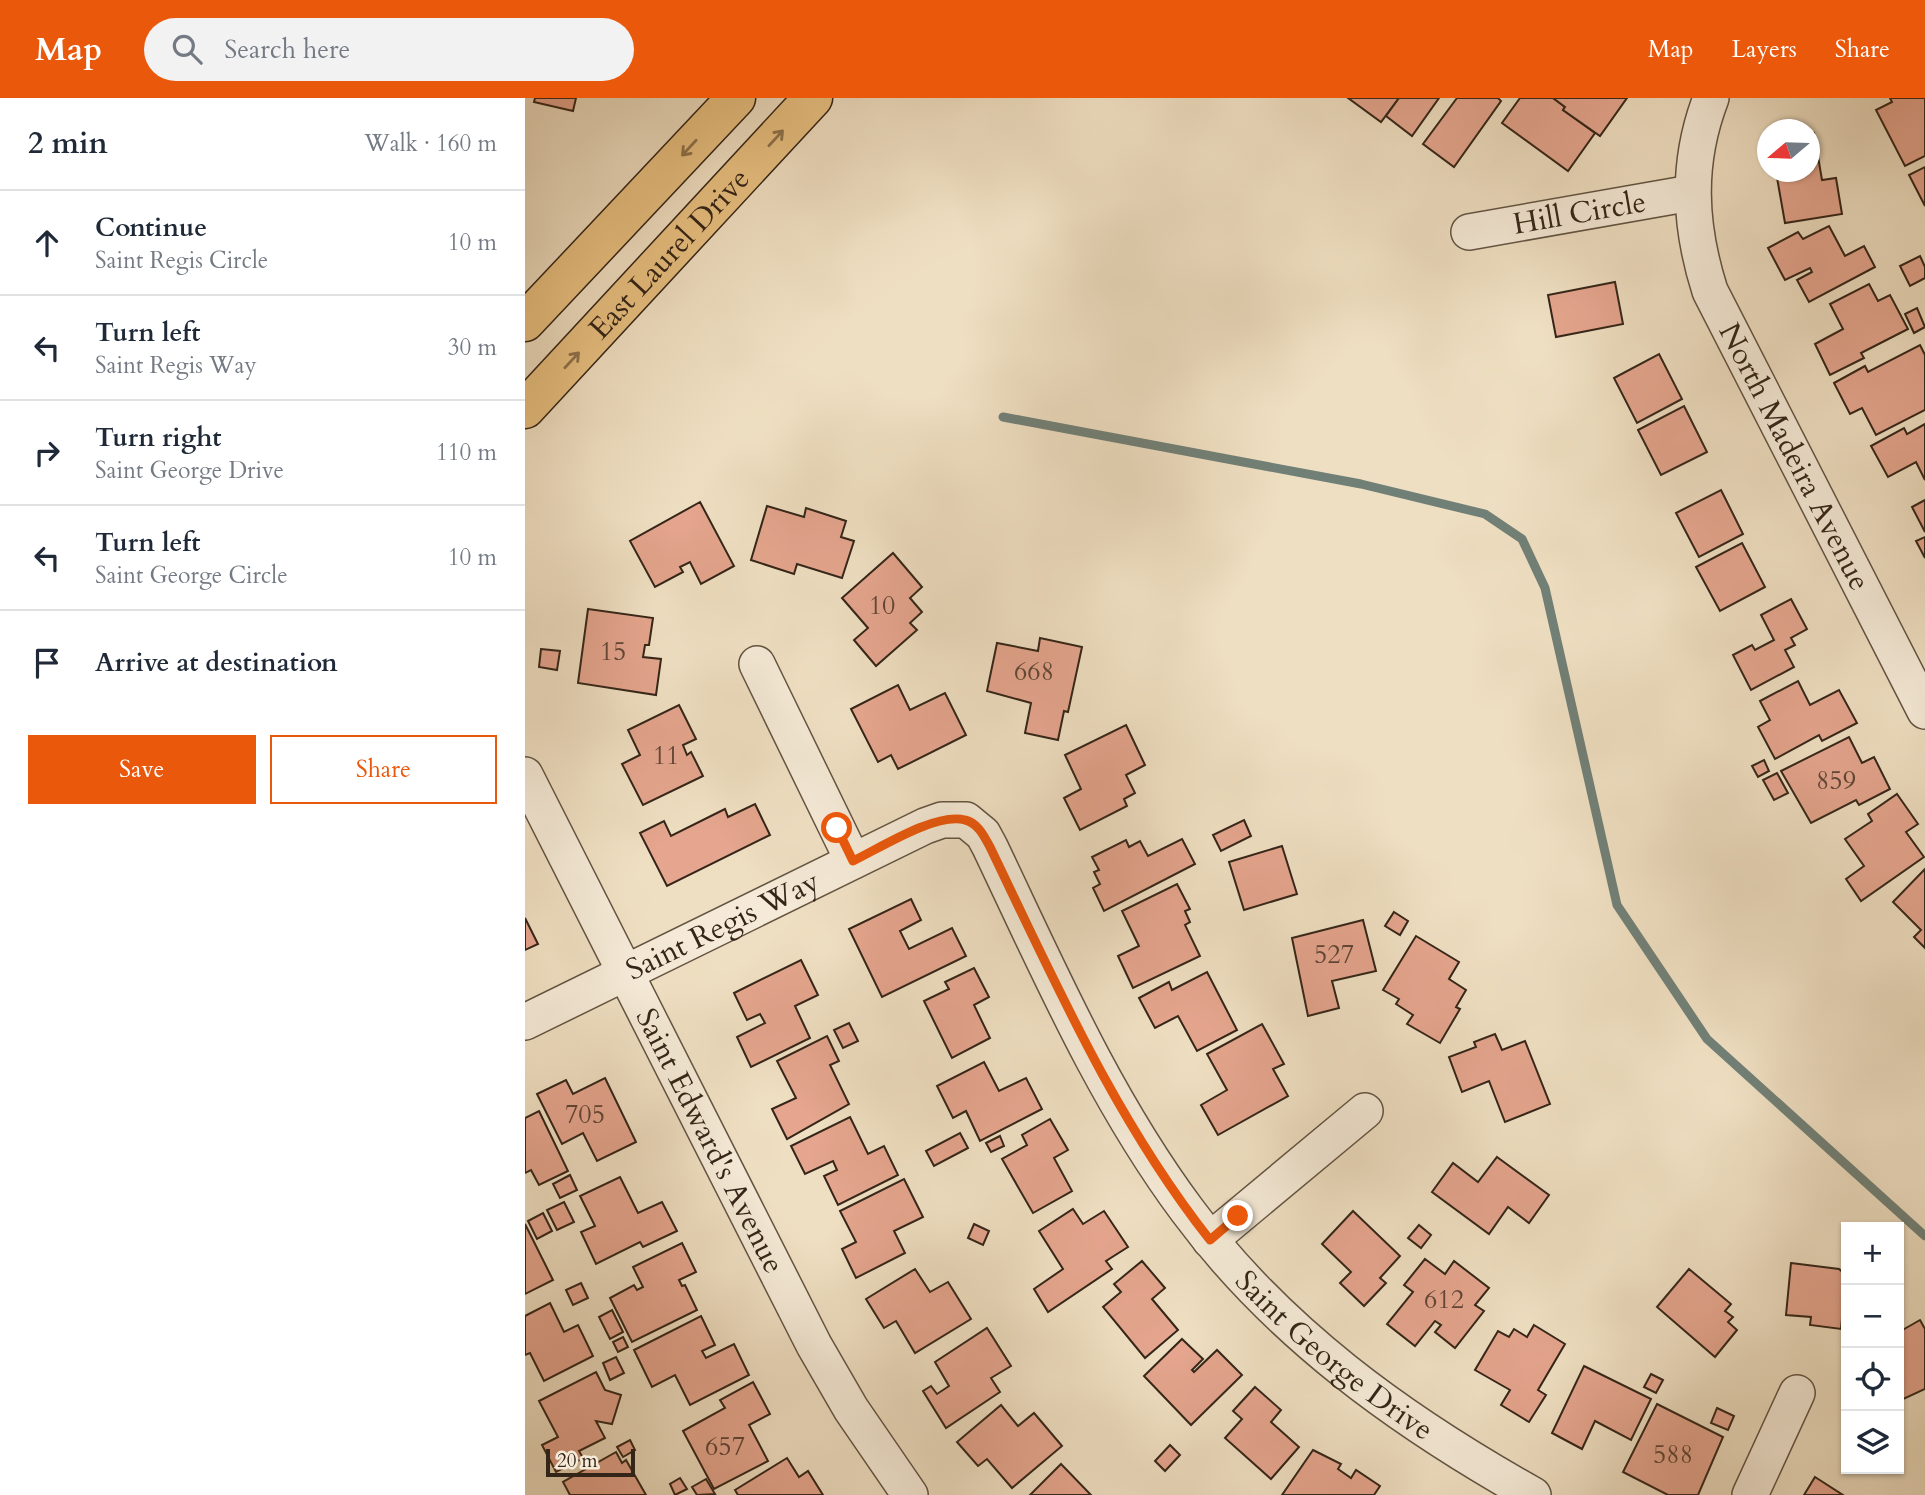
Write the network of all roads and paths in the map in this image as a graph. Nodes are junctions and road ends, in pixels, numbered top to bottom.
1 (736, 98) edge
2 (813, 98) edge
3 (1711, 98) edge
4 (1691, 193) junction
5 (1469, 232) dead end
6 (525, 322) edge
7 (525, 409) edge
8 (757, 664) dead end
9 (1925, 711) edge
10 (525, 775) edge
11 (990, 847) joint
12 (853, 861) junction
13 (626, 973) junction
14 (525, 1022) edge
15 (1365, 1111) dead end
16 (1210, 1240) junction
17 (1797, 1392) dead end
18 (910, 1495) edge
19 (1533, 1495) edge
20 (1750, 1495) edge

1 -> 6 main road, East Laurel Drive
7 -> 2 main road, East Laurel Drive
3 - 4 street, North Madeira Avenue
4 - 5 street, Hill Circle
4 - 9 street, North Madeira Avenue
8 - 12 street
10 - 13 street, Saint Edward's Avenue
11 - 12 street, Saint Regis Way
11 - 16 street, Saint George Drive
12 - 13 street, Saint Regis Way
13 - 14 street, Saint Regis Way
13 - 18 street, Saint Edward's Avenue
15 - 16 street
16 - 19 street, Saint George Drive
17 - 20 street

